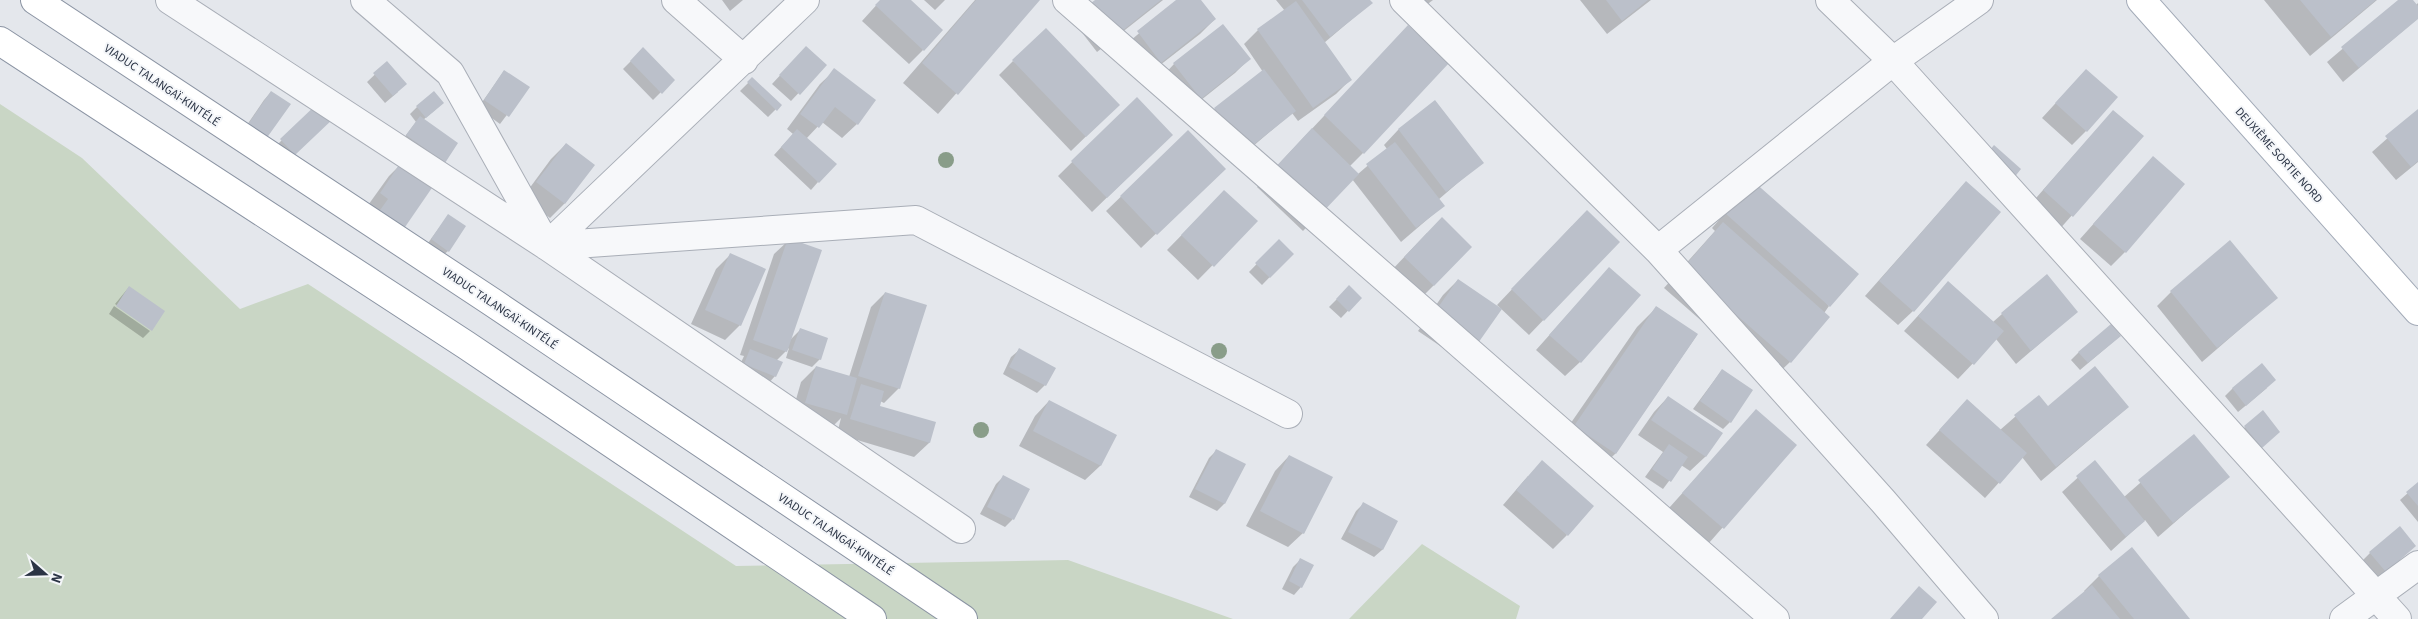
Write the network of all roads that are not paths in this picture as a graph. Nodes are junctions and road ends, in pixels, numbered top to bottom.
1 (35, 0) edge
2 (170, 0) edge
3 (365, 0) edge
4 (676, 0) edge
5 (805, 0) edge
6 (1066, 0) edge
7 (1404, 0) edge
8 (1830, 0) edge
9 (1979, 0) edge
10 (2141, 0) edge
11 (0, 41) edge
12 (744, 60) junction
13 (1893, 61) junction
14 (547, 246) junction
15 (1658, 250) junction
16 (2418, 311) edge
17 (1288, 414) dead end
18 (961, 529) dead end
19 (2418, 566) edge
20 (2377, 597) junction
21 (872, 619) edge
22 (963, 619) edge
23 (1775, 619) edge
24 (1984, 619) edge
25 (2344, 619) edge
26 (2398, 619) edge

1 - 22 main road, VIADUC TALANGAÏ-KINTÉLÉ
2 - 14 street
3 - 14 street
4 - 12 street
5 - 12 street
6 - 23 street
7 - 15 street
8 - 13 street
9 - 13 street
10 - 16 main road, DEUXIÈME SORTIE NORD
11 - 21 main road
12 - 14 street
13 - 15 street
13 - 20 street
14 - 17 street
14 - 18 street
15 - 24 street
19 - 20 street
20 - 25 street
20 - 26 street

